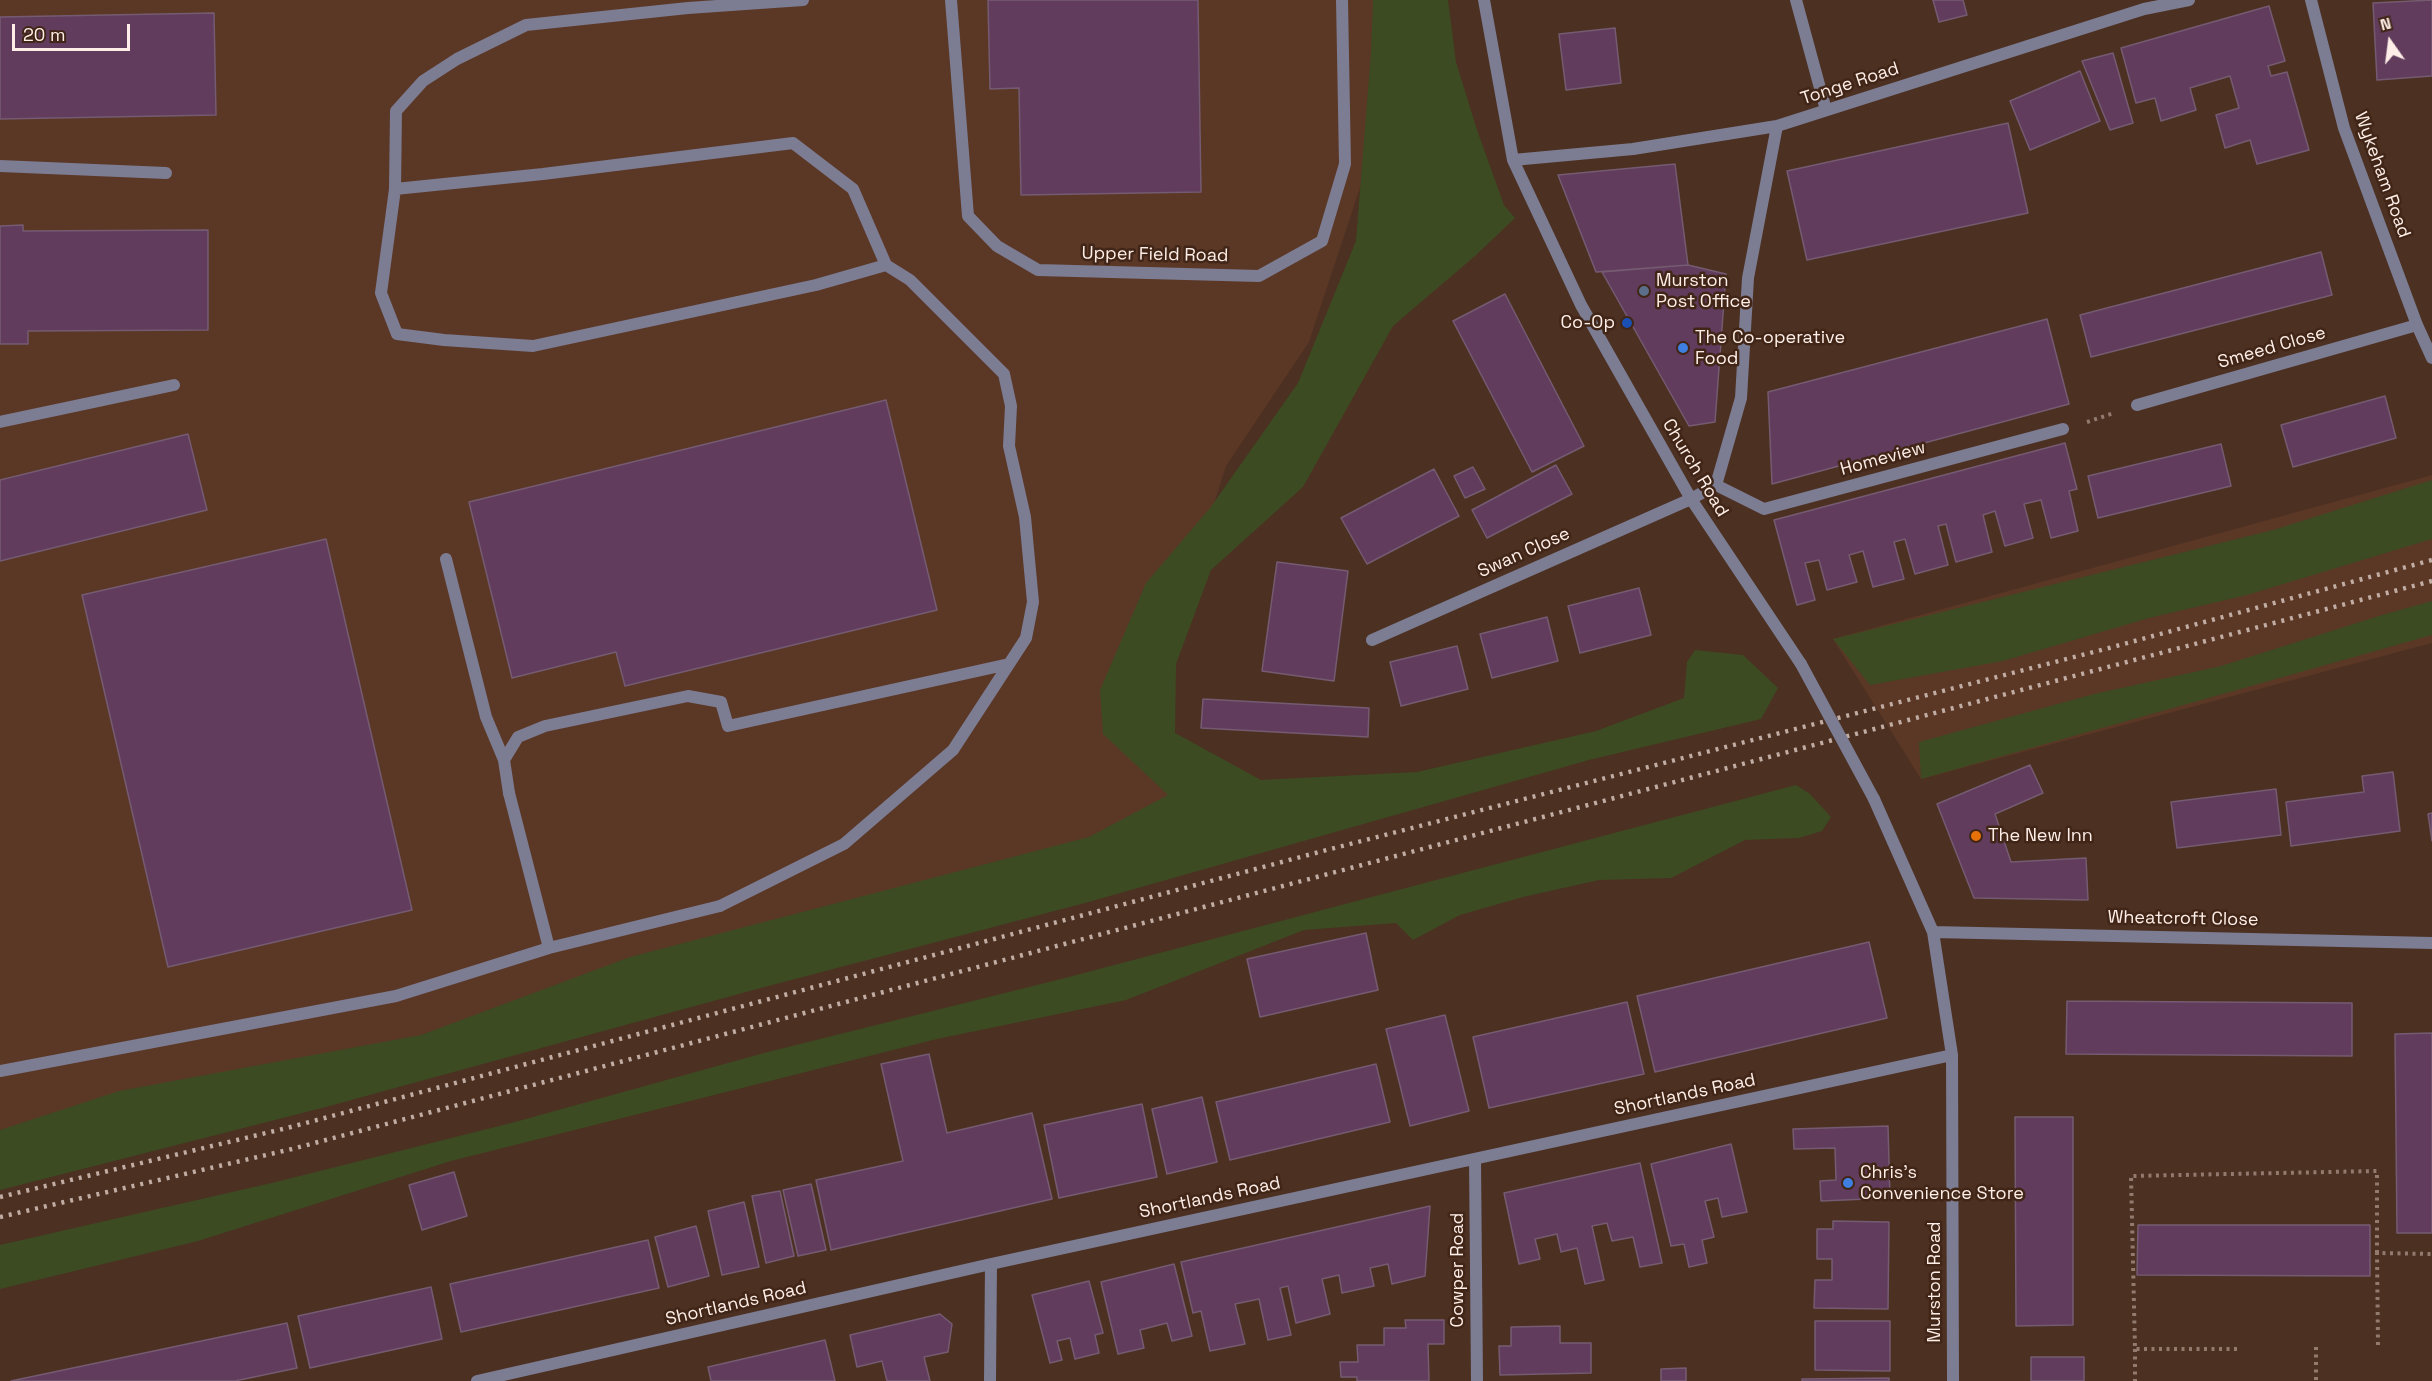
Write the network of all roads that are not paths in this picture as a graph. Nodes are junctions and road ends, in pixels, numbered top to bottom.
1 (803, 0) edge
2 (951, 0) edge
3 (1342, 0) edge
4 (1484, 0) edge
5 (1796, 0) edge
6 (2189, 0) edge
7 (2312, 0) edge
8 (1826, 110) junction
9 (1777, 126) junction
10 (1513, 160) junction
11 (0, 166) edge
12 (166, 172) dead end
13 (395, 189) junction
14 (886, 265) junction
15 (2417, 325) junction
16 (2432, 358) edge
17 (174, 385) dead end
18 (2137, 405) road end
19 (0, 422) edge
20 (2063, 429) road end
21 (1716, 486) junction
22 (1690, 499) junction
23 (446, 559) dead end
24 (1372, 640) dead end
25 (1009, 664) junction
26 (504, 760) junction
27 (1933, 932) junction
28 (2432, 943) edge
29 (549, 948) junction
30 (1952, 1054) junction
31 (0, 1071) edge
32 (1475, 1159) junction
33 (991, 1264) junction
34 (520, 1377) edge
35 (477, 1381) edge
36 (990, 1381) edge
37 (1477, 1381) edge
38 (1953, 1381) edge

1 - 13 street
2 - 3 street, Upper Field Road
4 - 10 street, Church Road
5 - 8 street
6 - 8 street, Tonge Road
7 - 15 street, Wykeham Road
8 - 9 street, Tonge Road
9 - 10 street, Tonge Road
9 - 21 street
10 - 22 street, Church Road
11 - 12 street
13 - 14 street
13 - 14 street
14 - 25 street
15 - 16 street, Wykeham Road
15 - 18 street, Smeed Close
17 - 19 street
20 - 21 street, Homeview
21 - 22 street, Swan Close
22 - 24 street, Swan Close
22 - 27 street, Church Road, bridge
23 - 26 street
25 - 26 street
25 - 29 street
26 - 29 street
27 - 28 street, Wheatcroft Close
27 - 30 street, Murston Road
29 - 31 street
30 - 32 street, Shortlands Road
30 - 38 street, Murston Road
32 - 33 street, Shortlands Road
32 - 37 street, Cowper Road
33 - 34 street, Shortlands Road
33 - 36 street
34 - 35 street, Shortlands Road

